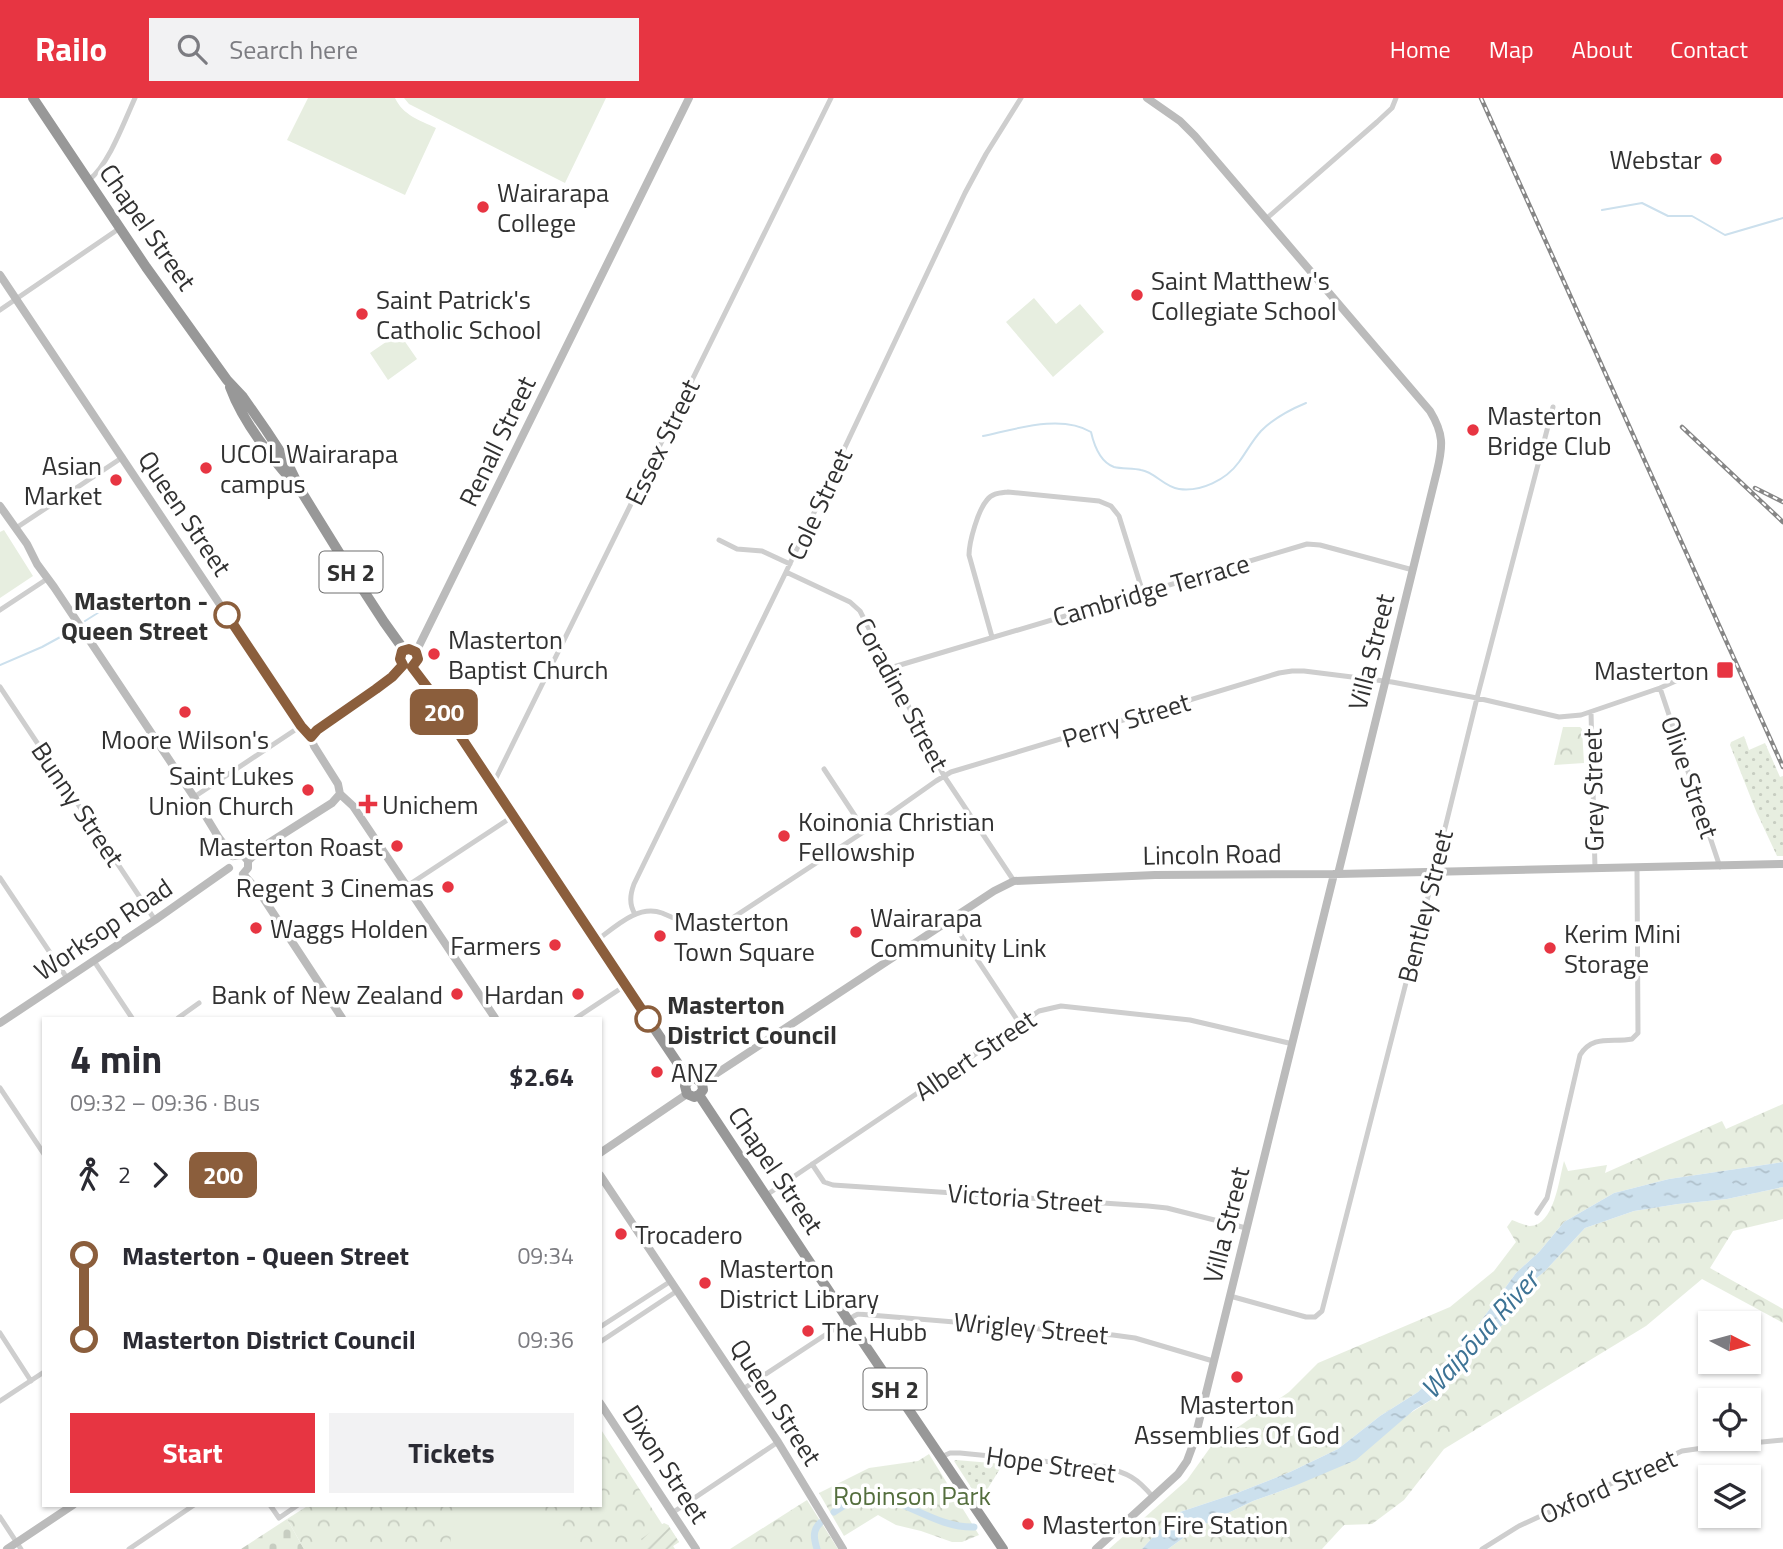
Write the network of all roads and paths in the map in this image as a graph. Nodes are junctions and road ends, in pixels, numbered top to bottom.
1 (33, 98) edge
2 (135, 98) edge
3 (689, 98) edge
4 (831, 98) edge
5 (1021, 98) edge
6 (1147, 98) edge
7 (1396, 98) edge
8 (89, 180) junction
9 (1266, 219) junction
10 (120, 228) junction
11 (0, 275) edge
12 (16, 299) junction
13 (0, 310) edge
14 (1553, 407) dead end
15 (123, 457) junction
16 (0, 506) edge
17 (16, 528) junction
18 (719, 540) dead end
19 (790, 564) junction
20 (1413, 570) junction
21 (786, 572) junction
22 (47, 579) junction
23 (1143, 593) junction
24 (0, 610) edge
25 (992, 637) junction
26 (410, 651) junction
27 (407, 666) junction
28 (890, 668) junction
29 (1705, 668) dead end
30 (1385, 681) junction
31 (0, 687) edge
32 (1660, 688) junction
33 (1477, 698) junction
34 (1591, 712) junction
35 (301, 726) junction
36 (311, 737) junction
37 (824, 769) dead end
38 (944, 776) junction
39 (490, 783) junction
40 (340, 794) junction
41 (194, 797) junction
42 (512, 817) junction
43 (865, 831) junction
44 (233, 856) junction
45 (248, 860) junction
46 (1783, 864) edge
47 (1720, 867) junction
48 (229, 868) junction
49 (1595, 868) junction
50 (1637, 868) junction
51 (1433, 872) junction
52 (243, 874) junction
53 (1336, 874) junction
54 (0, 878) edge
55 (1014, 881) junction
56 (407, 886) junction
57 (635, 914) junction
58 (155, 920) junction
59 (951, 920) junction
60 (596, 941) junction
61 (94, 961) junction
62 (67, 978) junction
63 (626, 985) junction
64 (199, 1003) dead end
65 (131, 1017) edge
66 (179, 1017) edge
67 (341, 1017) edge
68 (490, 1017) edge
69 (578, 1017) edge
70 (0, 1023) edge
71 (1020, 1024) junction
72 (1293, 1044) junction
73 (689, 1080) junction
74 (702, 1083) junction
75 (0, 1088) edge
76 (687, 1094) junction
77 (699, 1095) junction
78 (42, 1151) edge
79 (602, 1152) edge
80 (812, 1164) junction
81 (602, 1178) edge
82 (765, 1196) junction
83 (1537, 1213) dead end
84 (1247, 1228) junction
85 (671, 1281) junction
86 (677, 1291) junction
87 (1230, 1296) junction
88 (848, 1320) junction
89 (602, 1326) edge
90 (0, 1334) edge
91 (602, 1341) edge
92 (1213, 1361) junction
93 (42, 1373) edge
94 (31, 1381) junction
95 (743, 1389) junction
96 (0, 1401) edge
97 (602, 1406) edge
98 (1783, 1440) edge
99 (778, 1442) junction
100 (941, 1457) junction
101 (1153, 1497) junction
102 (70, 1507) edge
103 (191, 1507) edge
104 (271, 1507) edge
105 (295, 1507) edge
106 (672, 1513) junction
107 (0, 1517) edge
108 (19, 1546) edge
109 (7, 1549) edge
110 (129, 1549) edge
111 (696, 1549) edge
112 (843, 1549) edge
113 (1003, 1549) edge
114 (1096, 1549) edge
115 (1482, 1549) edge

1 - 8 highway, Chapel Street / SH 2
2 - 8 street
3 - 26 street, Renall Street
4 - 39 street, Essex Street
5 - 19 street, Cole Street
6 - 9 street
7 - 9 street
8 - 10 highway, Chapel Street / SH 2
9 - 20 street, Villa Street
10 - 12 street
10 - 26 highway, Chapel Street / SH 2
11 - 12 street, Queen Street
12 - 13 street
12 - 15 street, Queen Street
14 - 33 street, Bentley Street
15 - 17 street
15 - 35 street, Queen Street
16 - 17 street
17 - 22 street
18 - 19 street
19 - 21 street, Cole Street
20 - 23 street, Cambridge Terrace
20 - 30 street, Villa Street
21 - 28 street, Coradine Street
21 - 57 street, Cole Street
22 - 24 street
22 - 41 street
23 - 25 street, Cambridge Terrace
23 - 25 street
25 - 28 street, Cambridge Terrace
26 - 27 highway
26 - 27 highway
27 - 36 street
27 - 39 highway
28 - 38 street, Coradine Street
29 - 32 street, Perry Street
30 - 33 street, Perry Street
30 - 38 street, Perry Street
30 - 53 street, Villa Street
31 - 58 street, Bunny Street
32 - 34 street, Perry Street
32 - 47 street, Olive Street
33 - 34 street, Perry Street
33 - 51 street, Bentley Street
34 - 49 street, Grey Street
35 - 36 street, Queen Street
35 - 41 street
36 - 40 street, Queen Street
37 - 43 street
38 - 43 street, Perry Street
38 - 55 street, Coradine Street
39 - 42 highway
40 - 45 street
40 - 56 street, Queen Street
41 - 44 street
42 - 56 street
42 - 60 highway
43 - 57 street, Perry Street
44 - 45 street
44 - 48 street
45 - 52 street
46 - 47 street, Lincoln Road
47 - 50 street, Lincoln Road
48 - 52 street
48 - 58 street, Worksop Road
49 - 50 street, Lincoln Road
49 - 51 street, Lincoln Road
50 - 83 street
51 - 53 street, Lincoln Road
51 - 87 street, Bentley Street
52 - 67 street
53 - 55 street, Lincoln Road
53 - 72 street, Villa Street
54 - 62 street
55 - 59 street, Lincoln Road
56 - 68 street, Queen Street
57 - 60 street
58 - 61 street, Worksop Road
59 - 71 street
59 - 74 street, Lincoln Road
60 - 63 highway
61 - 62 street, Worksop Road
61 - 65 street
62 - 70 street, Worksop Road
63 - 69 street
63 - 73 highway
64 - 66 street
71 - 72 street, Albert Street
71 - 80 street, Albert Street
72 - 84 street, Villa Street
73 - 74 highway
73 - 76 highway
74 - 77 highway
75 - 78 street
76 - 77 highway
76 - 79 street
77 - 82 highway, Chapel Street / SH 2
80 - 82 street, Albert Street
80 - 84 street, Victoria Street
81 - 85 street, Queen Street
82 - 88 highway, Chapel Street / SH 2
84 - 87 street, Villa Street
85 - 86 street, Queen Street
85 - 89 street
86 - 91 street
86 - 95 street, Queen Street
87 - 92 street, Villa Street
88 - 92 street, Wrigley Street
88 - 95 street
88 - 100 highway, Chapel Street / SH 2
90 - 94 street
92 - 101 street, Villa Street
93 - 94 street
94 - 96 street
95 - 99 street, Queen Street
97 - 106 street, Dixon Street
98 - 115 street, Oxford Street
99 - 106 street
99 - 112 street, Queen Street
100 - 101 street, Hope Street
100 - 113 highway, Chapel Street / SH 2
101 - 114 street, Villa Street
102 - 108 street
103 - 110 street
104 - 105 street
106 - 111 street, Dixon Street
107 - 108 street
108 - 109 street

